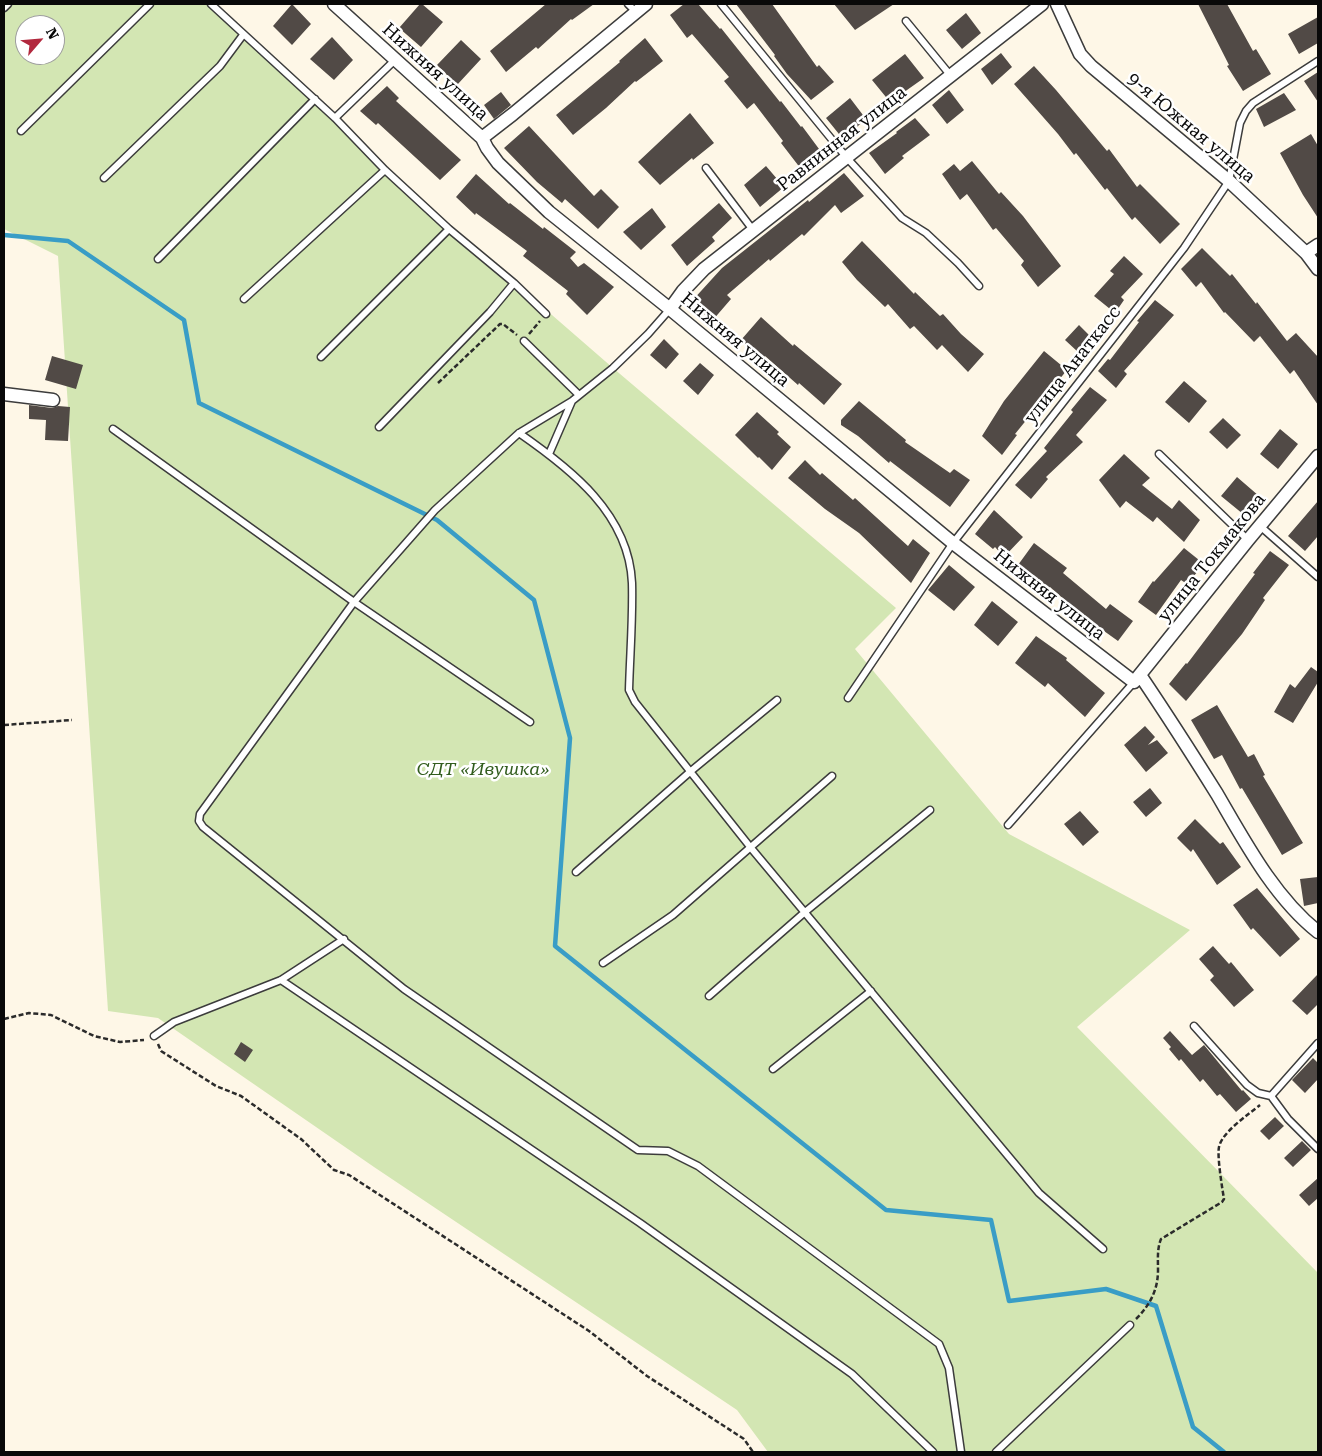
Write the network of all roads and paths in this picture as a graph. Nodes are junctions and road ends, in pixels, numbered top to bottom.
1 (8, 4) edge
2 (150, 4) edge
3 (211, 4) edge
4 (334, 4) edge
5 (721, 4) edge
6 (1042, 4) edge
7 (1057, 4) edge
8 (636, 6) edge
9 (4, 8) edge
10 (906, 21) dead end
11 (243, 35) junction
12 (396, 59) junction
13 (1318, 61) edge
14 (951, 76) junction
15 (315, 99) junction
16 (336, 118) junction
17 (21, 131) dead end
18 (482, 138) junction
19 (847, 158) junction
20 (706, 168) dead end
21 (385, 170) junction
22 (104, 178) dead end
23 (1229, 181) junction
24 (449, 229) junction
25 (753, 230) junction
26 (1318, 245) edge
27 (1306, 253) junction
28 (158, 260) dead end
29 (1318, 269) edge
30 (514, 283) junction
31 (979, 286) dead end
32 (244, 299) dead end
33 (670, 309) junction
34 (546, 314) joint
35 (524, 341) junction
36 (321, 358) dead end
37 (433, 387) dead end
38 (4, 394) edge
39 (579, 395) junction
40 (53, 400) dead end
41 (572, 401) junction
42 (379, 427) dead end
43 (113, 429) dead end
44 (519, 433) junction
45 (549, 454) junction
46 (1159, 454) dead end
47 (1318, 456) edge
48 (1260, 526) junction
49 (1248, 540) junction
50 (953, 543) junction
51 (1318, 577) edge
52 (354, 602) junction
53 (1137, 679) junction
54 (848, 698) dead end
55 (777, 700) dead end
56 (72, 720) dead end
57 (530, 722) dead end
58 (4, 725) edge
59 (691, 771) junction
60 (832, 776) dead end
61 (930, 810) dead end
62 (1008, 825) dead end
63 (751, 848) junction
64 (576, 872) dead end
65 (805, 912) junction
66 (1318, 932) edge
67 (344, 940) junction
68 (603, 963) dead end
69 (281, 980) junction
70 (871, 991) junction
71 (709, 996) dead end
72 (4, 1019) edge
73 (1194, 1026) dead end
74 (154, 1036) junction
75 (1318, 1043) edge
76 (773, 1069) dead end
77 (1271, 1096) junction
78 (1318, 1149) edge
79 (1103, 1249) dead end
80 (1146, 1309) dead end
81 (1130, 1325) dead end
82 (753, 1452) edge
83 (933, 1452) edge
84 (960, 1452) edge
85 (996, 1452) edge

1 - 9 lane
2 - 17 lane
3 - 11 lane
4 - 12 street, Нижняя улица
5 - 19 lane
6 - 14 street, Равнинная улица
7 - 23 street, 9-я Южная улица
8 - 18 street
10 - 14 lane
11 - 15 lane
11 - 22 lane
12 - 16 lane
12 - 18 street, Нижняя улица
13 - 23 lane, улица Анаткасс
14 - 19 street, Равнинная улица
15 - 16 lane
15 - 28 lane
16 - 21 lane
18 - 33 street, Нижняя улица
19 - 25 street, Равнинная улица
19 - 31 lane
20 - 25 lane
21 - 24 lane
21 - 32 lane
23 - 27 street, 9-я Южная улица
23 - 50 lane, улица Анаткасс
24 - 30 lane
24 - 36 lane
25 - 33 street, Равнинная улица
26 - 27 street
27 - 29 street, 9-я Южная улица
30 - 34 lane
30 - 42 lane
33 - 39 lane
33 - 50 street, Нижняя улица
34 - 35 path
35 - 37 path
35 - 39 lane
38 - 40 street
39 - 41 lane
41 - 44 lane
41 - 45 lane
43 - 52 lane
44 - 45 lane
44 - 52 lane
45 - 59 lane
46 - 49 lane
47 - 48 street, улица Токмакова
48 - 49 street, улица Токмакова
48 - 51 lane
49 - 53 street, улица Токмакова
50 - 53 street, Нижняя улица
50 - 54 lane, улица Анаткасс
52 - 57 lane
52 - 67 lane
53 - 62 lane
53 - 66 street, Нижняя улица
55 - 59 lane
56 - 58 path
59 - 63 lane
59 - 64 lane
60 - 63 lane
61 - 65 lane
63 - 65 lane
63 - 68 lane
65 - 70 lane
65 - 71 lane
67 - 69 lane
67 - 84 lane
69 - 74 lane
69 - 83 lane
70 - 76 lane
70 - 79 lane
72 - 74 path
73 - 77 lane
74 - 82 path
75 - 77 lane
77 - 78 lane
77 - 80 path
81 - 85 lane

